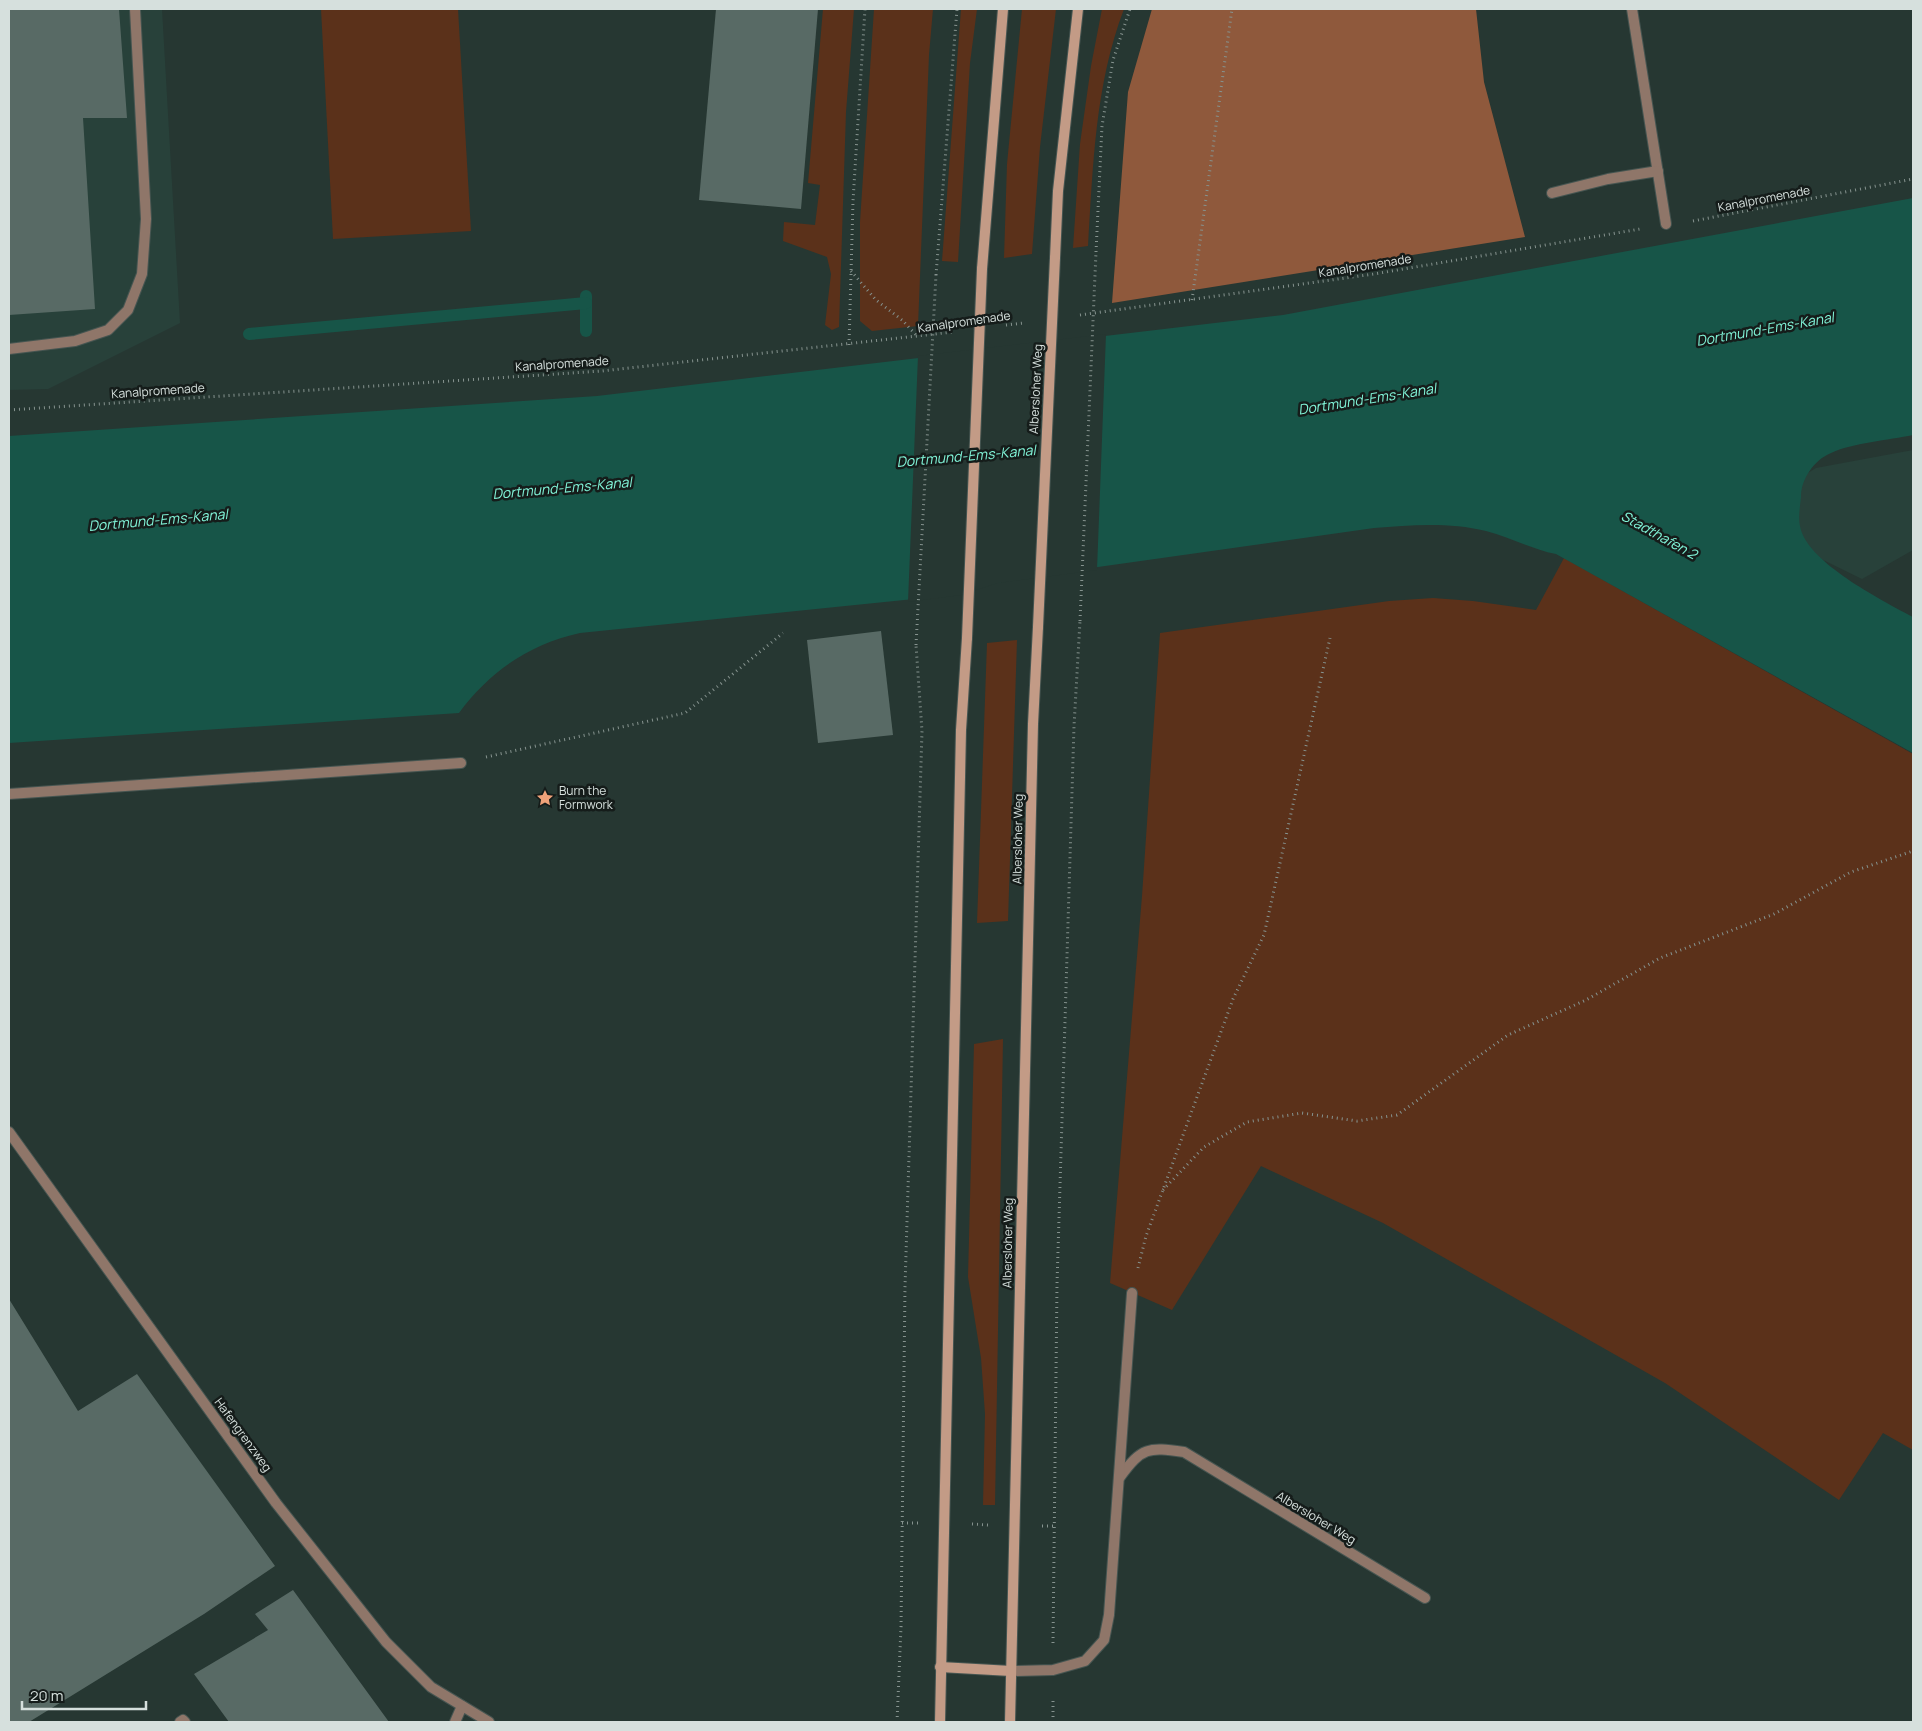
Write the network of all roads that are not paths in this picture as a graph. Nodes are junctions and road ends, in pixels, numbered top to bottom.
1 (135, 9) edge
2 (1002, 9) edge
3 (1078, 9) edge
4 (1632, 9) edge
5 (1658, 171) junction
6 (1552, 193) dead end
7 (1666, 224) road end
8 (9, 349) edge
9 (461, 763) road end
10 (9, 794) edge
11 (9, 1132) edge
12 (1132, 1293) road end
13 (1119, 1478) junction
14 (1425, 1598) dead end
15 (940, 1667) junction
16 (1011, 1671) junction
17 (462, 1706) junction
18 (180, 1722) edge
19 (185, 1722) edge
20 (455, 1722) edge
21 (489, 1722) edge
22 (940, 1722) edge
23 (1010, 1722) edge

1 - 8 street
2 - 15 main road, bridge
3 - 16 main road, Albersloher Weg, bridge
4 - 5 street
5 - 6 street
5 - 7 street
9 - 10 street
11 - 17 street, Hafengrenzweg
12 - 13 street
13 - 14 street, Albersloher Weg
13 - 16 street
15 - 16 main road
15 - 22 main road
16 - 23 main road, Albersloher Weg
17 - 20 street
17 - 21 street, Hafengrenzweg
18 - 19 street

